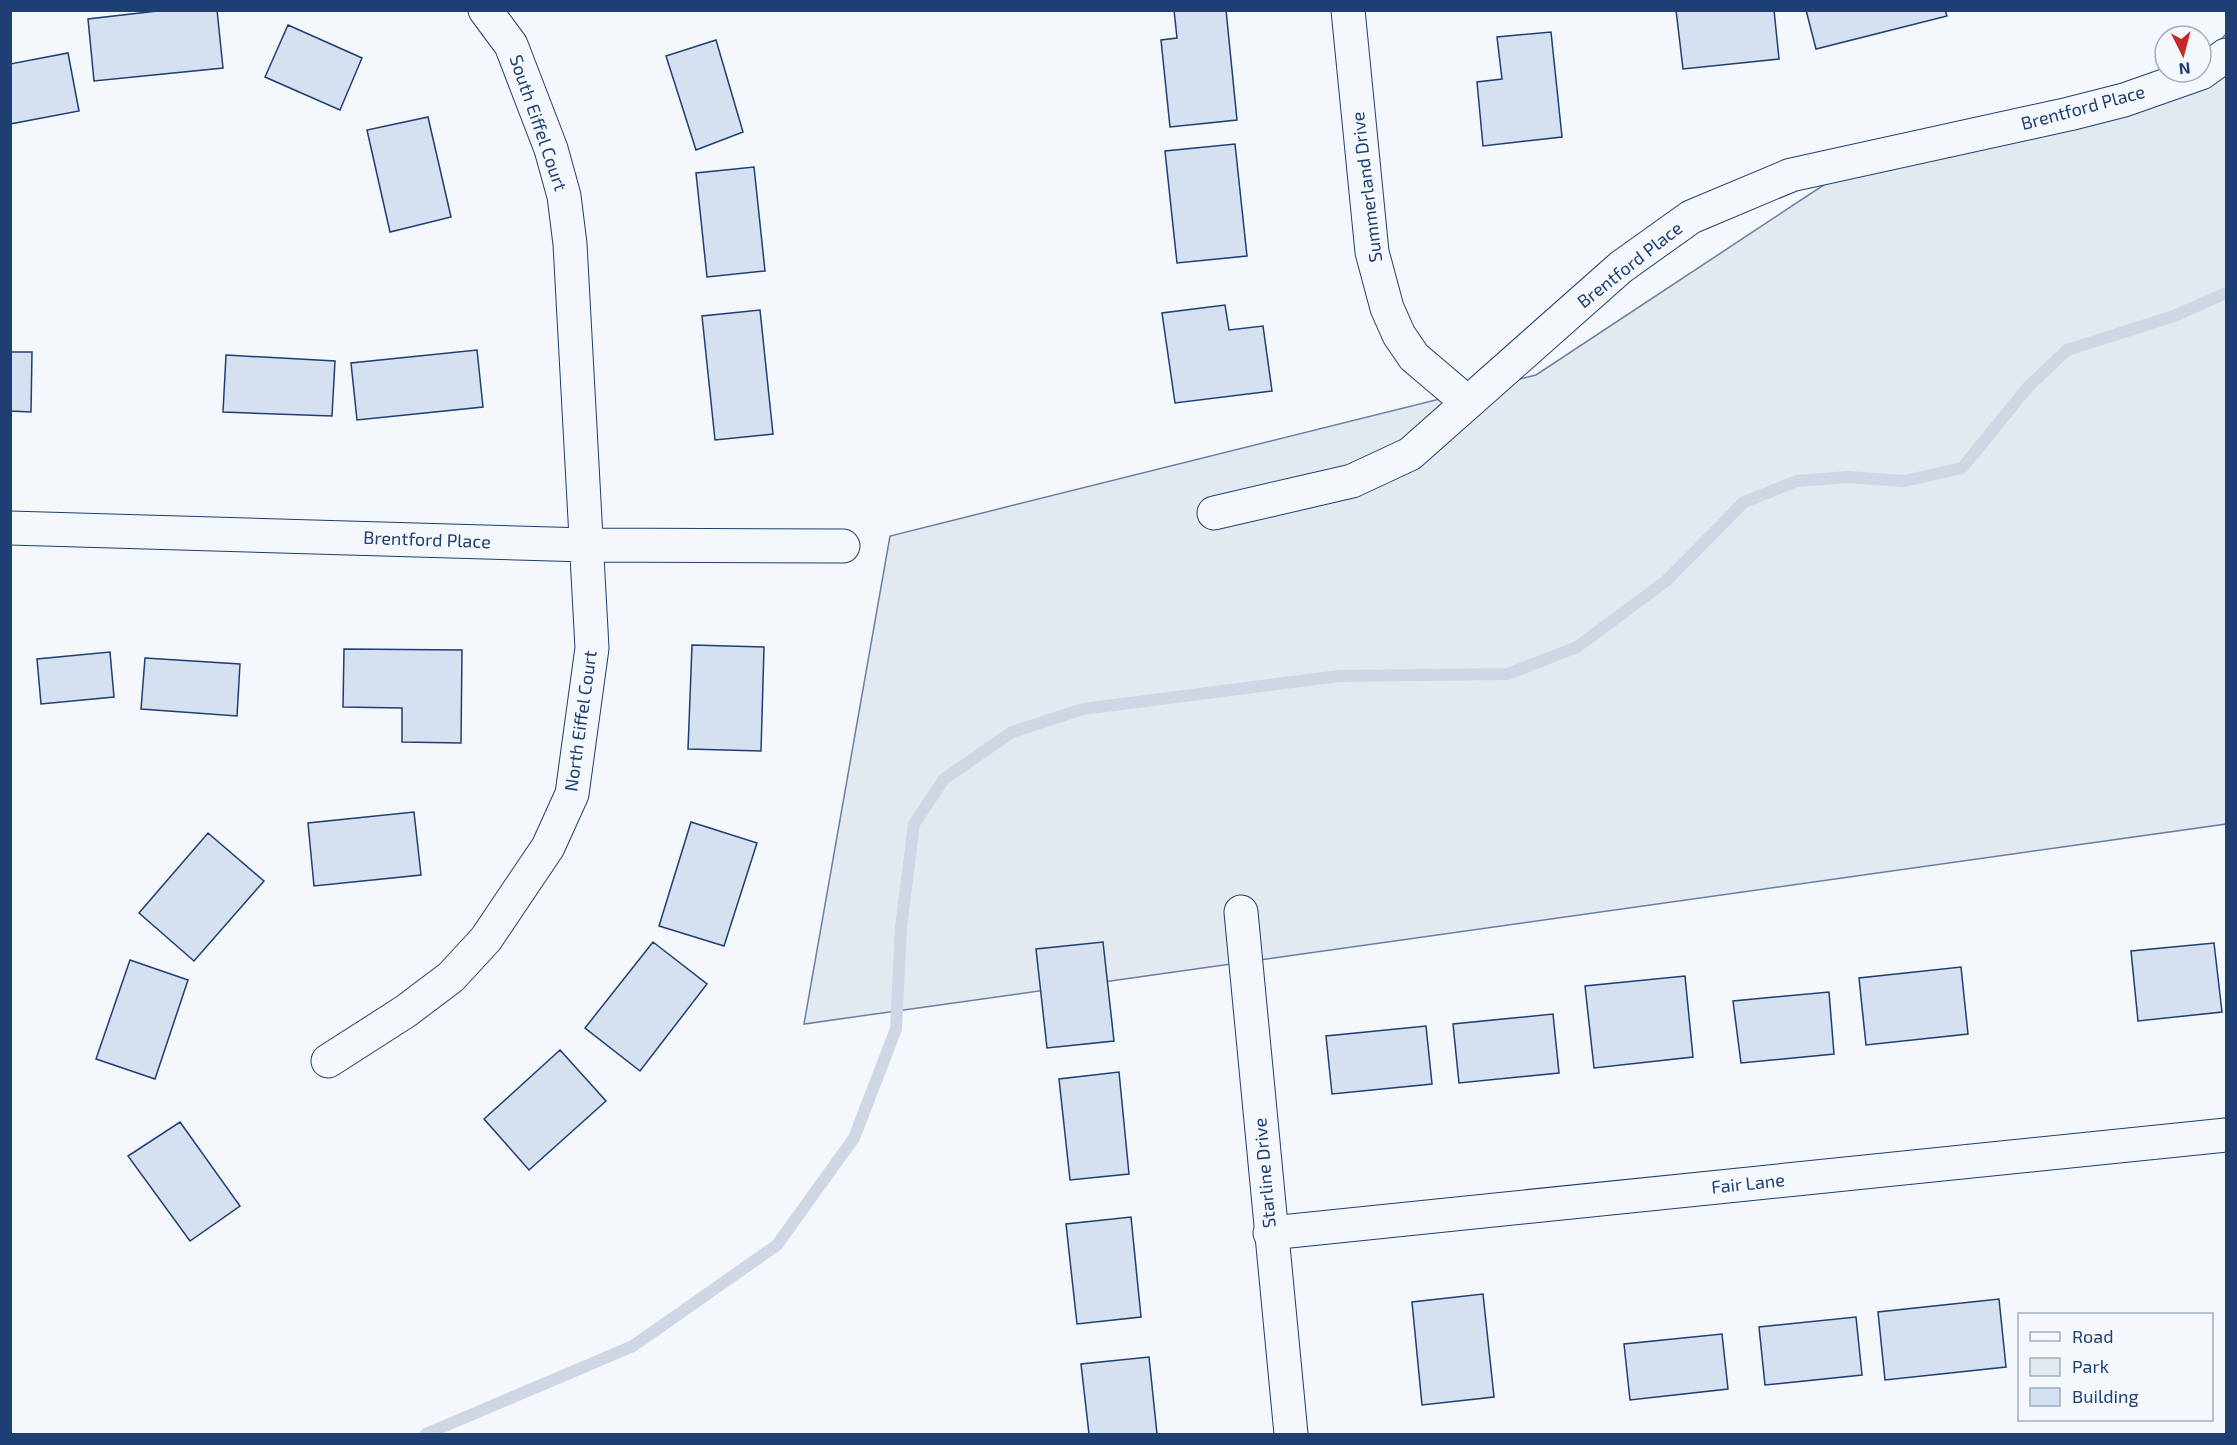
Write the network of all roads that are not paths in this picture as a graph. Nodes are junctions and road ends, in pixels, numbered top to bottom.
1 (485, 10) edge
2 (1348, 10) edge
3 (2226, 55) edge
4 (572, 280) joint
5 (1467, 402) junction
6 (1214, 513) dead end
7 (10, 528) edge
8 (586, 545) junction
9 (843, 546) dead end
10 (1241, 912) dead end
11 (328, 1060) dead end
12 (2226, 1135) edge
13 (1270, 1233) junction
14 (1290, 1434) edge

1 - 4 street, South Eiffel Court
2 - 5 street, Summerland Drive
3 - 5 street, Brentford Place
4 - 8 street, North Eiffel Court
5 - 6 street, Brentford Place
7 - 8 street, Brentford Place
8 - 9 street, Brentford Place
8 - 11 street, North Eiffel Court
10 - 13 street, Starline Drive
12 - 13 street, Fair Lane
13 - 14 street, Starline Drive

